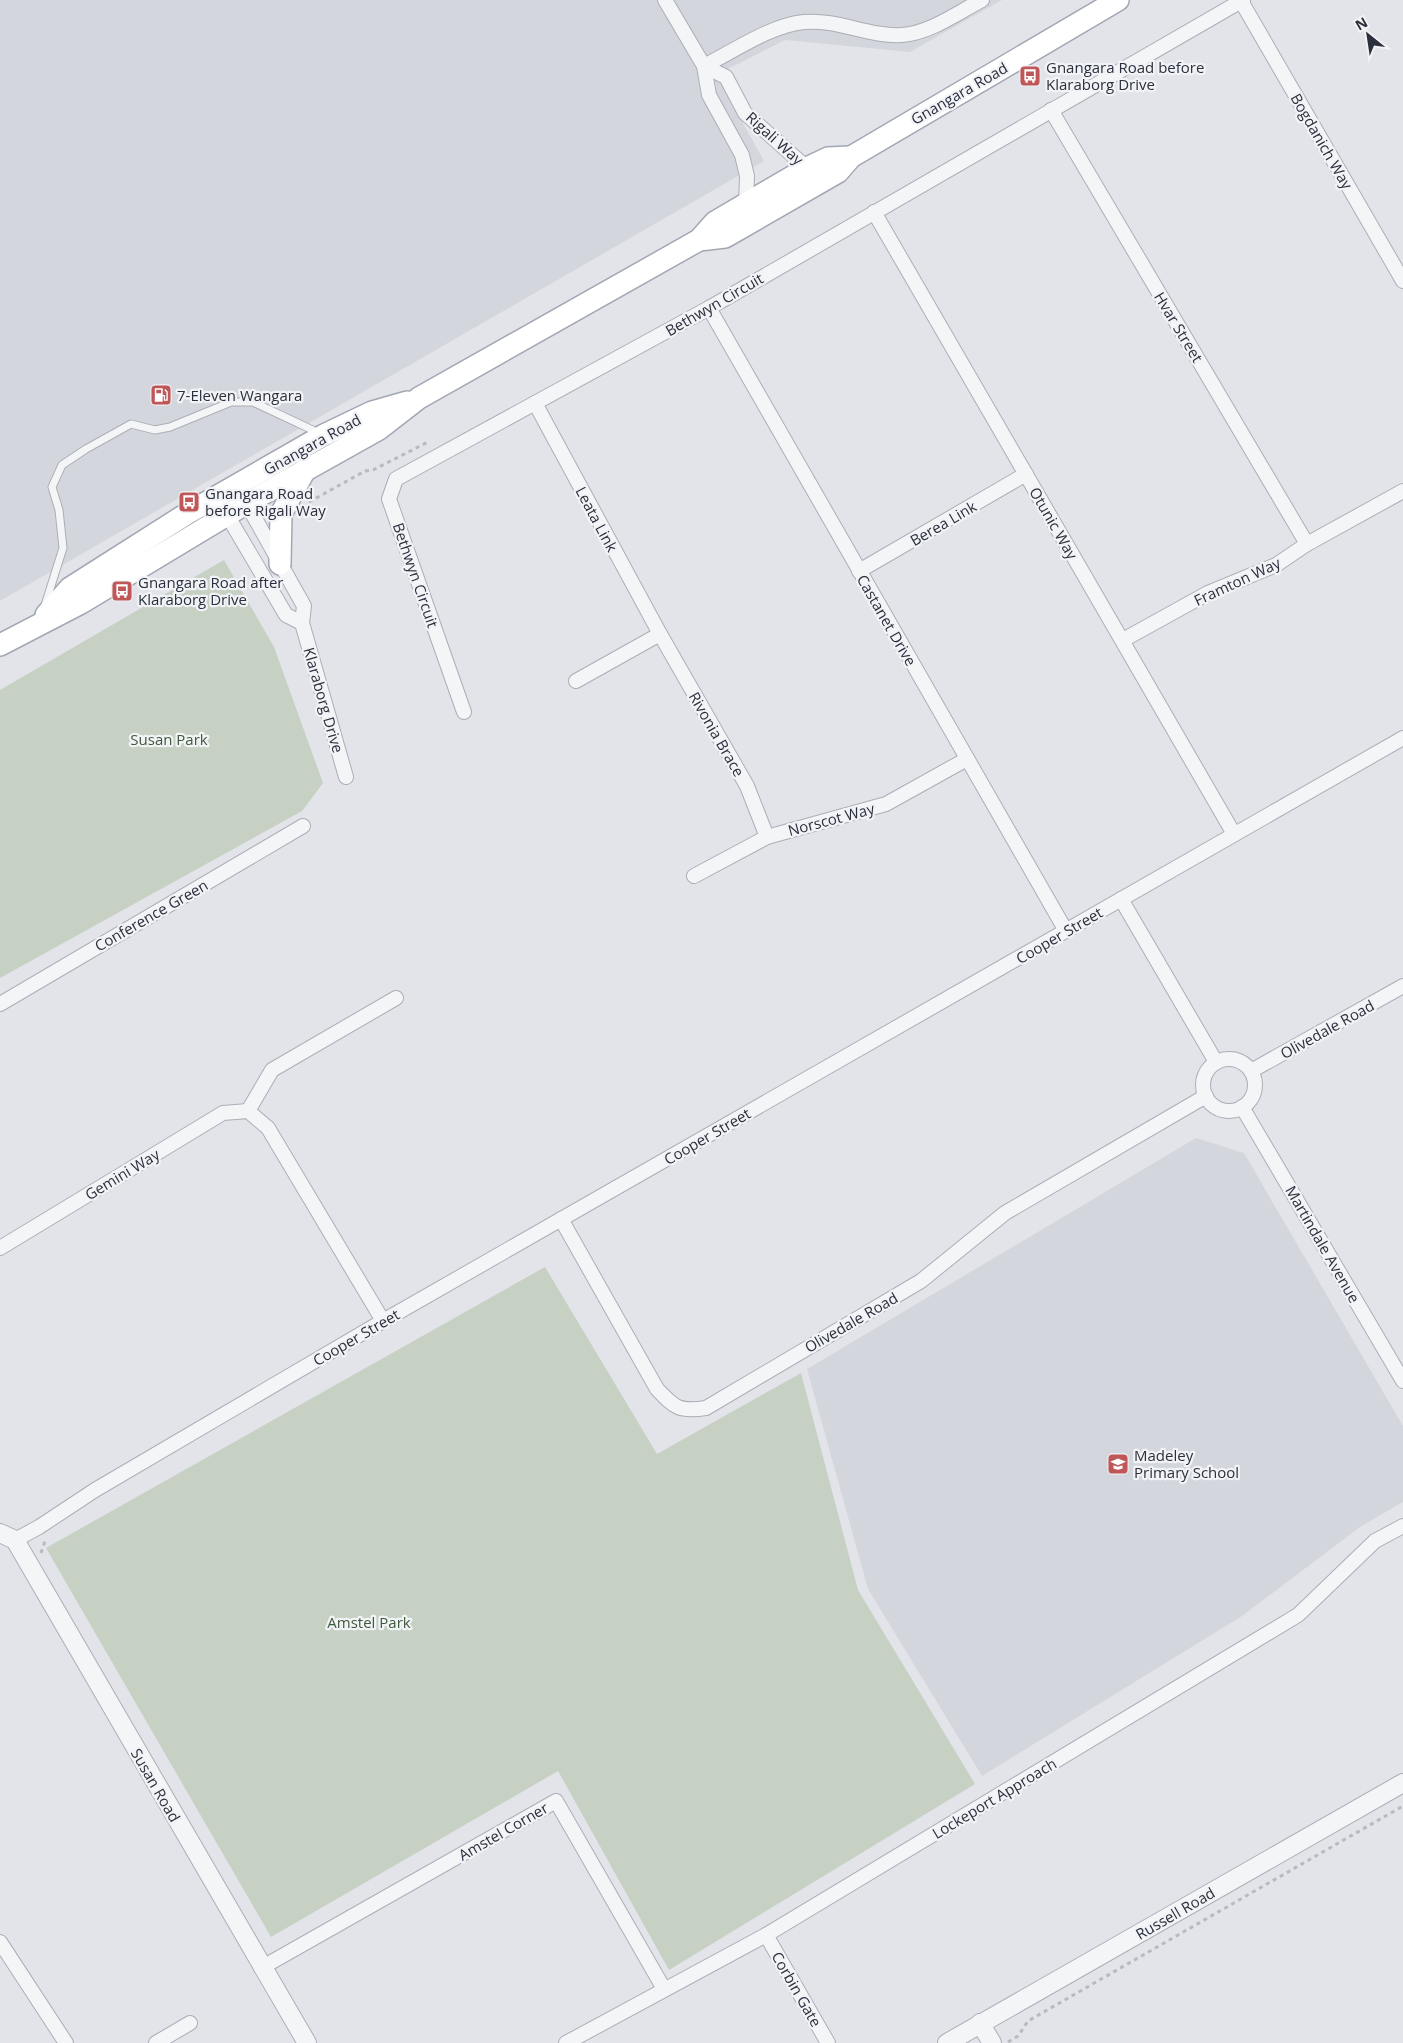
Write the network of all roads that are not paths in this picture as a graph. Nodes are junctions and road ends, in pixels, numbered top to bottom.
1 (665, 0) edge
2 (982, 0) edge
3 (1118, 0) edge
4 (1242, 0) edge
5 (704, 66) junction
6 (1051, 110) junction
7 (851, 157) junction
8 (807, 168) junction
9 (746, 204) junction
10 (874, 212) junction
11 (699, 240) junction
12 (1403, 281) edge
13 (709, 308) junction
14 (419, 398) junction
15 (535, 403) junction
16 (324, 436) junction
17 (305, 470) junction
18 (1026, 474) junction
19 (1403, 491) edge
20 (241, 495) junction
21 (215, 497) junction
22 (228, 515) junction
23 (1307, 544) junction
24 (280, 564) junction
25 (859, 571) junction
26 (40, 622) junction
27 (302, 623) junction
28 (660, 634) junction
29 (1123, 640) junction
30 (0, 646) edge
31 (576, 681) dead end
32 (464, 712) dead end
33 (1403, 738) edge
34 (967, 759) junction
35 (346, 777) dead end
36 (303, 826) dead end
37 (1234, 834) junction
38 (767, 837) junction
39 (694, 876) dead end
40 (1121, 899) junction
41 (1066, 931) junction
42 (1403, 986) edge
43 (396, 998) dead end
44 (0, 1004) edge
45 (1216, 1062) junction
46 (1251, 1071) junction
47 (1206, 1096) junction
48 (1242, 1107) junction
49 (248, 1111) junction
50 (562, 1219) junction
51 (0, 1248) edge
52 (383, 1321) junction
53 (1403, 1381) edge
54 (1403, 1526) edge
55 (8, 1536) edge
56 (1403, 1784) edge
57 (766, 1936) junction
58 (0, 1942) edge
59 (261, 1968) junction
60 (664, 1989) junction
61 (190, 2023) dead end
62 (980, 2023) junction
63 (66, 2043) edge
64 (156, 2043) edge
65 (307, 2043) edge
66 (566, 2043) edge
67 (828, 2043) edge
68 (947, 2043) edge
69 (992, 2043) edge

1 - 5 street, Rigali Way
2 - 5 street
3 - 7 main road, Gnangara Road
4 - 6 street, Bethwyn Circuit
4 - 12 street, Bogdanich Way
5 - 8 street, Rigali Way
5 - 9 street, Rigali Way
6 - 10 street, Bethwyn Circuit
6 - 23 street, Hvar Street
7 - 8 main road, Gnangara Road
7 - 11 main road, Gnangara Road
8 - 9 main road, Gnangara Road
9 - 11 main road, Gnangara Road
10 - 13 street, Bethwyn Circuit
10 - 18 street, Otunic Way
11 - 14 main road, Gnangara Road
13 - 15 street, Bethwyn Circuit
13 - 25 street, Castanet Drive
14 - 16 main road, Gnangara Road
14 - 17 main road, Gnangara Road
15 - 28 street, Leata Link
15 - 32 street, Bethwyn Circuit
16 - 20 main road, Gnangara Road
16 - 26 lane
17 - 20 main road, Gnangara Road
17 - 24 main road
18 - 25 street, Berea Link
18 - 29 street, Otunic Way
19 - 23 street, Framton Way
20 - 21 main road, Gnangara Road
20 - 22 main road, Gnangara Road
20 - 24 street, Klaraborg Drive
21 - 22 street
21 - 26 main road, Gnangara Road
22 - 26 main road, Gnangara Road
22 - 27 street
23 - 29 street, Framton Way
24 - 27 street, Klaraborg Drive
25 - 34 street, Castanet Drive
26 - 30 main road, Gnangara Road
27 - 35 street, Klaraborg Drive
28 - 31 street
28 - 38 street, Rivonia Brace
29 - 37 street, Otunic Way
33 - 37 street, Cooper Street
34 - 38 street, Norscot Way
34 - 41 street, Castanet Drive
36 - 44 street, Conference Green
37 - 40 street, Cooper Street
38 - 39 street, Norscot Way
40 - 41 street, Cooper Street
40 - 45 street
41 - 50 street, Cooper Street
42 - 46 street, Olivedale Road
43 - 49 street
45 - 46 street
45 - 47 street
46 - 48 street
47 - 48 street
47 - 50 street, Olivedale Road
48 - 53 street, Martindale Avenue
49 - 51 street, Gemini Way
49 - 52 street
50 - 52 street, Cooper Street
52 - 55 street, Cooper Street
54 - 57 street, Lockeport Approach
55 - 59 street, Susan Road
56 - 62 street, Russell Road
57 - 60 street, Lockeport Approach
57 - 67 street, Corbin Gate
58 - 63 street
59 - 60 street, Amstel Corner
59 - 65 street, Susan Road
60 - 66 street, Lockeport Approach
61 - 64 street
62 - 68 street, Russell Road
62 - 69 street

